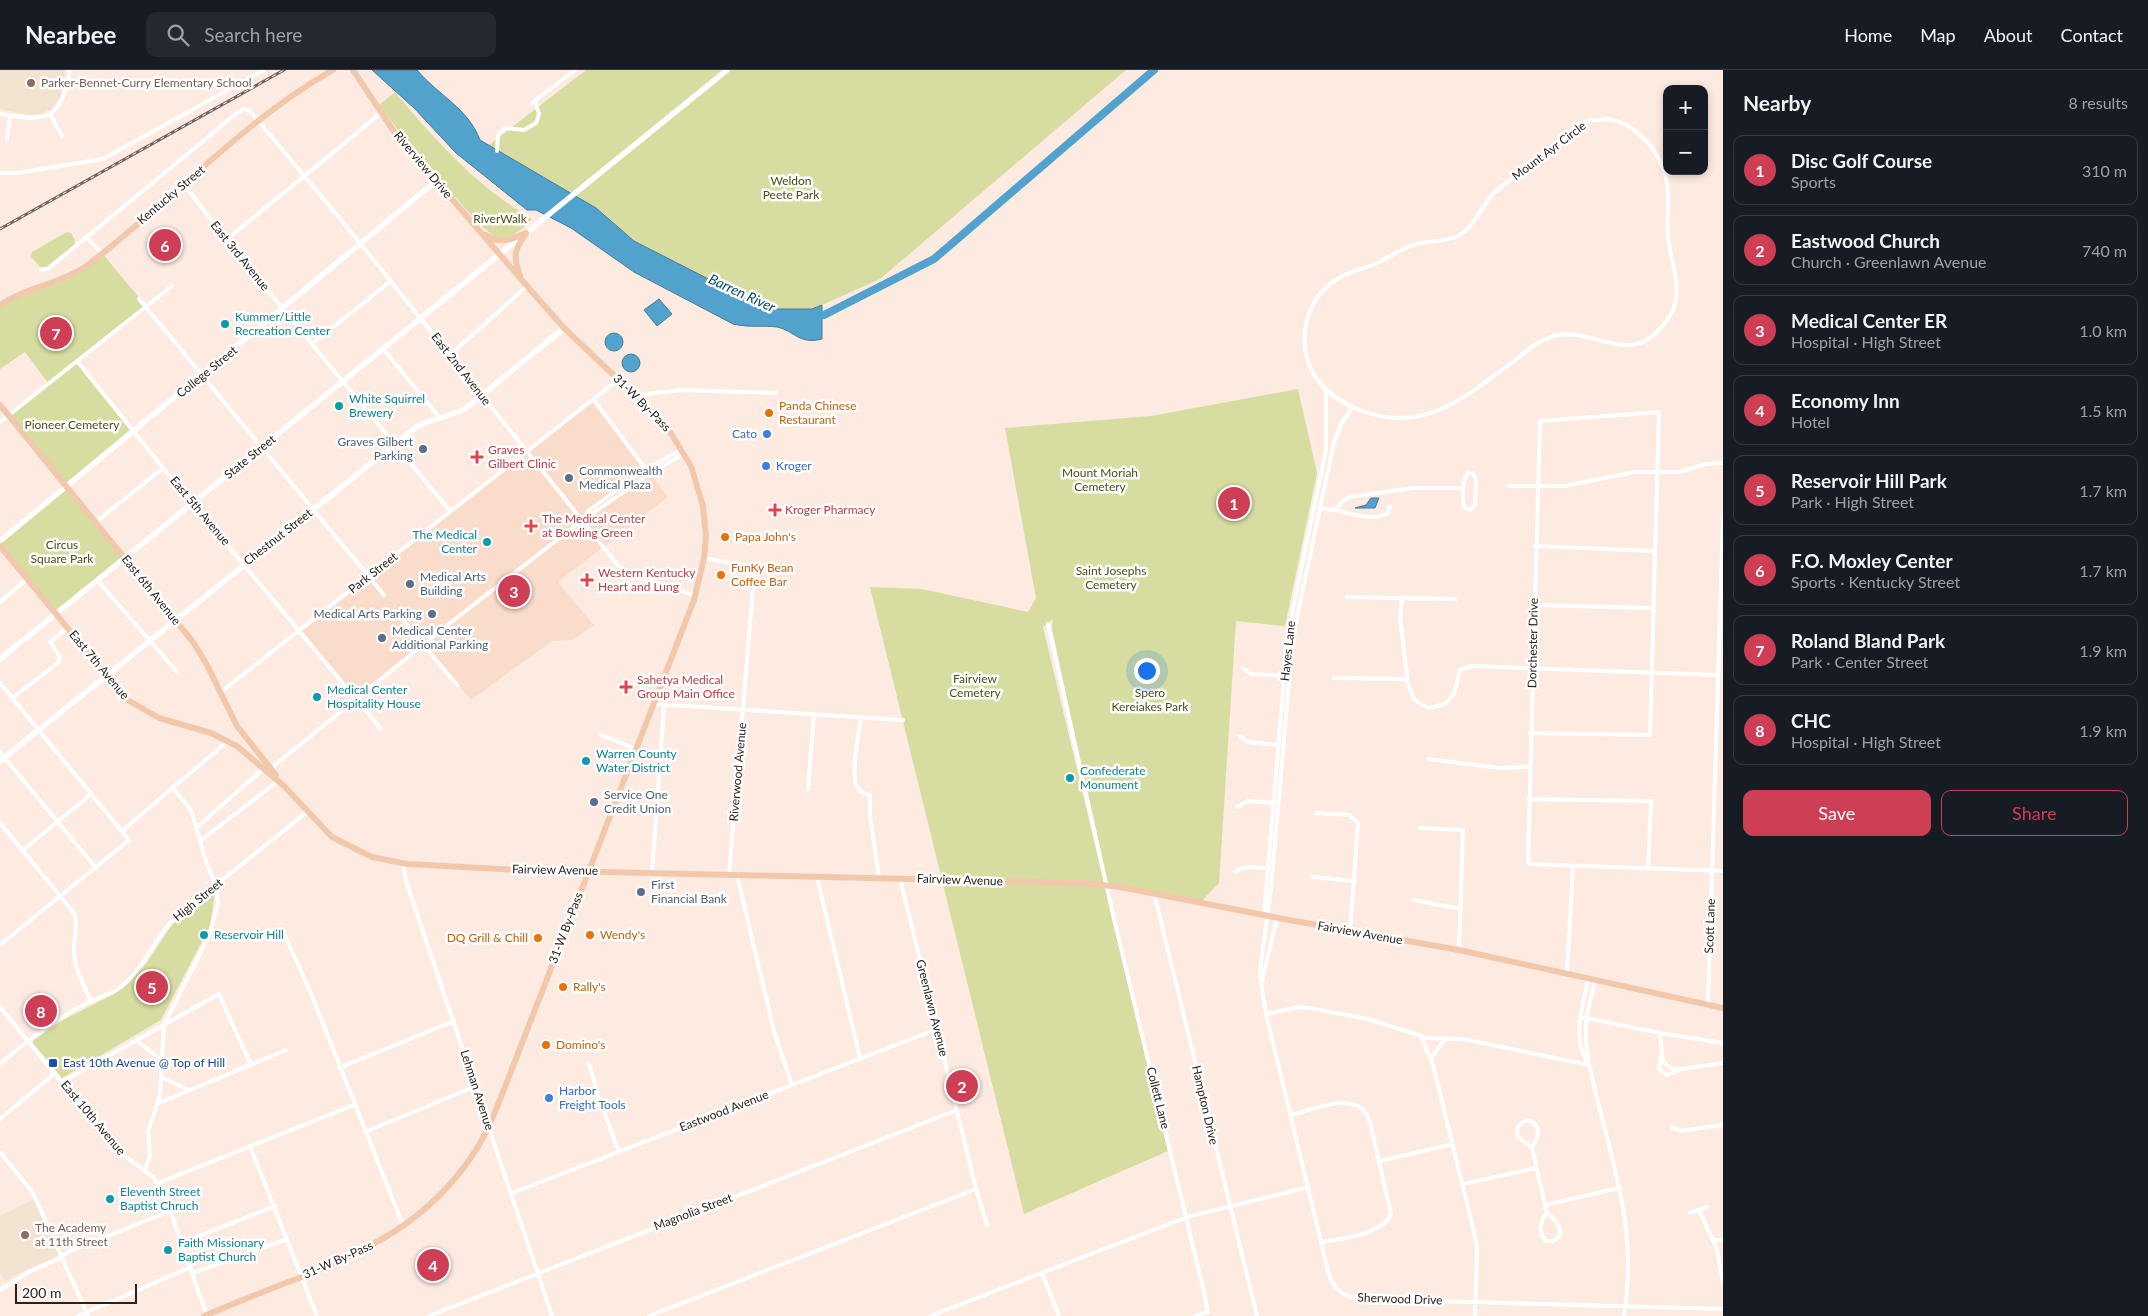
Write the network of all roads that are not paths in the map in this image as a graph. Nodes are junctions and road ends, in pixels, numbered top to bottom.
1 (70, 70) edge
2 (264, 70) edge
3 (334, 70) edge
4 (353, 70) edge
5 (575, 70) edge
6 (727, 70) edge
7 (0, 114) edge
8 (50, 114) junction
9 (381, 114) junction
10 (10, 116) junction
11 (258, 122) junction
12 (62, 136) dead end
13 (7, 139) dead end
14 (497, 150) dead end
15 (0, 173) edge
16 (304, 177) junction
17 (436, 181) junction
18 (184, 184) junction
19 (478, 228) junction
20 (528, 232) junction
21 (87, 238) junction
22 (226, 240) junction
23 (362, 244) junction
24 (102, 253) junction
25 (500, 255) junction
26 (41, 270) dead end
27 (521, 279) junction
28 (391, 281) junction
29 (172, 286) dead end
30 (527, 286) junction
31 (139, 299) dead end
32 (0, 305) edge
33 (146, 306) junction
34 (284, 310) junction
35 (422, 319) junction
36 (564, 328) junction
37 (312, 344) junction
38 (384, 350) junction
39 (450, 355) junction
40 (77, 361) junction
41 (203, 375) junction
42 (619, 379) junction
43 (343, 383) junction
44 (1326, 389) junction
45 (776, 393) dead end
46 (637, 395) junction
47 (482, 396) junction
48 (594, 399) junction
49 (0, 405) edge
50 (1352, 407) junction
51 (8, 416) junction
52 (440, 418) junction
53 (0, 422) edge
54 (134, 432) junction
55 (394, 444) junction
56 (262, 446) junction
57 (684, 451) junction
58 (527, 452) junction
59 (1723, 463) edge
60 (163, 468) junction
61 (646, 470) junction
62 (1657, 472) junction
63 (650, 474) junction
64 (66, 486) junction
65 (1509, 486) dead end
66 (1537, 486) junction
67 (1463, 488) junction
68 (193, 503) junction
69 (1390, 506) dead end
70 (1314, 508) junction
71 (1320, 509) junction
72 (313, 510) junction
73 (1334, 510) junction
74 (450, 512) junction
75 (1723, 517) edge
76 (582, 521) junction
77 (96, 522) junction
78 (0, 541) edge
79 (0, 546) edge
80 (1535, 546) junction
81 (1655, 551) junction
82 (125, 558) junction
83 (704, 558) junction
84 (244, 564) junction
85 (368, 577) junction
86 (1722, 577) edge
87 (28, 579) junction
88 (97, 580) junction
89 (695, 595) junction
90 (384, 596) dead end
91 (1347, 597) dead end
92 (1402, 598) junction
93 (1456, 599) dead end
94 (0, 602) edge
95 (1534, 605) junction
96 (1654, 608) junction
97 (56, 614) junction
98 (398, 614) dead end
99 (176, 619) junction
100 (1048, 624) dead end
101 (67, 628) junction
102 (298, 631) junction
103 (149, 641) junction
104 (1721, 643) edge
105 (424, 644) junction
106 (0, 659) edge
107 (1243, 668) dead end
108 (1533, 668) junction
109 (177, 672) dead end
110 (1652, 673) junction
111 (1718, 675) junction
112 (106, 676) junction
113 (1287, 676) junction
114 (1334, 678) dead end
115 (1408, 680) junction
116 (0, 683) edge
117 (457, 685) dead end
118 (220, 692) junction
119 (12, 698) junction
120 (356, 699) junction
121 (654, 704) junction
122 (664, 706) junction
123 (1717, 708) junction
124 (1723, 708) edge
125 (743, 710) junction
126 (814, 714) junction
127 (860, 717) junction
128 (904, 720) dead end
129 (381, 729) dead end
130 (38, 730) junction
131 (1530, 732) junction
132 (601, 736) dead end
133 (1240, 736) dead end
134 (228, 740) junction
135 (1278, 745) junction
136 (1284, 745) junction
137 (636, 749) junction
138 (1, 757) edge
139 (1428, 759) dead end
140 (1529, 767) junction
141 (267, 769) junction
142 (278, 782) junction
143 (284, 786) junction
144 (172, 787) junction
145 (808, 789) dead end
146 (91, 794) junction
147 (1528, 799) junction
148 (1276, 803) junction
149 (1238, 808) dead end
150 (308, 812) junction
151 (1316, 813) dead end
152 (57, 822) junction
153 (0, 824) edge
154 (196, 828) junction
155 (1420, 828) dead end
156 (122, 830) junction
157 (200, 841) junction
158 (22, 850) junction
159 (403, 863) junction
160 (1573, 866) junction
161 (96, 868) junction
162 (1270, 868) junction
163 (1648, 868) junction
164 (588, 871) junction
165 (1712, 871) junction
166 (1723, 871) edge
167 (1235, 872) dead end
168 (652, 873) junction
169 (729, 875) junction
170 (737, 875) junction
171 (817, 877) junction
172 (880, 878) junction
173 (900, 878) junction
174 (1312, 878) dead end
175 (1355, 881) junction
176 (1106, 885) junction
177 (216, 886) junction
178 (1154, 893) junction
179 (61, 896) junction
180 (1414, 900) dead end
181 (1461, 909) junction
182 (1266, 915) junction
183 (1277, 918) junction
184 (283, 931) dead end
185 (1350, 931) junction
186 (0, 945) edge
187 (1459, 950) junction
188 (1567, 972) junction
189 (1592, 979) junction
190 (1261, 983) junction
191 (91, 1001) junction
192 (1708, 1004) junction
193 (0, 1007) edge
194 (1723, 1008) edge
195 (1266, 1014) junction
196 (1581, 1017) junction
197 (1586, 1018) junction
198 (454, 1021) junction
199 (164, 1025) junction
200 (936, 1029) junction
201 (1660, 1033) junction
202 (1420, 1036) junction
203 (1447, 1038) junction
204 (28, 1040) junction
205 (136, 1040) junction
206 (1723, 1043) edge
207 (286, 1050) dead end
208 (860, 1058) junction
209 (1431, 1058) junction
210 (1662, 1058) junction
211 (161, 1060) junction
212 (1723, 1063) edge
213 (0, 1064) edge
214 (589, 1064) dead end
215 (251, 1065) junction
216 (1589, 1065) junction
217 (339, 1068) junction
218 (1682, 1069) junction
219 (55, 1073) junction
220 (161, 1077) junction
221 (62, 1082) junction
222 (792, 1085) junction
223 (476, 1086) junction
224 (188, 1090) junction
225 (159, 1103) junction
226 (354, 1105) junction
227 (957, 1110) junction
228 (1291, 1116) junction
229 (0, 1119) edge
230 (489, 1125) junction
231 (1723, 1125) edge
232 (1672, 1128) dead end
233 (365, 1132) junction
234 (1453, 1144) junction
235 (250, 1146) junction
236 (1532, 1148) junction
237 (620, 1151) junction
238 (0, 1152) edge
239 (1380, 1161) junction
240 (1536, 1168) junction
241 (145, 1169) junction
242 (158, 1183) junction
243 (1463, 1184) junction
244 (1309, 1187) junction
245 (1619, 1188) junction
246 (976, 1189) junction
247 (512, 1193) junction
248 (1544, 1205) junction
249 (275, 1206) junction
250 (1229, 1206) junction
251 (1707, 1207) dead end
252 (1699, 1210) junction
253 (170, 1211) junction
254 (1547, 1213) junction
255 (1690, 1213) dead end
256 (1187, 1217) junction
257 (987, 1225) dead end
258 (404, 1227) junction
259 (287, 1238) junction
260 (1713, 1240) junction
261 (1723, 1240) edge
262 (1322, 1242) junction
263 (181, 1243) junction
264 (63, 1256) junction
265 (191, 1267) junction
266 (1042, 1272) junction
267 (193, 1273) junction
268 (537, 1273) junction
269 (302, 1276) junction
270 (1723, 1283) edge
271 (0, 1290) edge
272 (1476, 1301) junction
273 (1625, 1307) junction
274 (1723, 1309) edge
275 (88, 1314) edge
276 (78, 1316) edge
277 (206, 1316) edge
278 (318, 1316) edge
279 (428, 1316) edge
280 (552, 1316) edge
281 (649, 1316) edge
282 (930, 1316) edge
283 (1059, 1316) edge
284 (1194, 1316) edge
285 (1257, 1316) edge
286 (1475, 1316) edge
287 (1624, 1316) edge

1 - 8 street
2 - 15 street
3 - 11 main road, Kentucky Street
4 - 9 main road, Riverview Drive
5 - 14 street
6 - 20 street, State Street
7 - 10 street
8 - 10 street
8 - 12 street
9 - 16 street
9 - 17 main road, Riverview Drive
10 - 13 street
11 - 16 street, East 2nd Avenue
11 - 18 main road, Kentucky Street
11 - 21 street, East 2nd Avenue
16 - 22 street
16 - 23 street, East 2nd Avenue
17 - 19 main road, Riverview Drive
17 - 23 street, College Street
18 - 22 street, East 3rd Avenue
18 - 24 main road, Kentucky Street
19 - 20 main road
19 - 25 main road, Riverview Drive
20 - 25 street, State Street
20 - 27 main road
21 - 24 street
21 - 26 street
22 - 34 street, East 3rd Avenue
23 - 28 street, East 2nd Avenue
23 - 34 street, College Street
24 - 32 main road, Kentucky Street
25 - 27 main road, 31-W By-Pass
25 - 35 street, State Street
27 - 30 main road, 31-W By-Pass
28 - 35 street, East 2nd Avenue
28 - 37 street
29 - 33 street
30 - 36 main road, 31-W By-Pass
30 - 39 street
31 - 33 street
33 - 40 street
33 - 41 street
34 - 37 street, East 3rd Avenue
34 - 41 street, College Street
35 - 38 street, State Street
35 - 39 street, East 2nd Avenue
36 - 42 main road, 31-W By-Pass
36 - 47 street, Chestnut Street
37 - 43 street, East 3rd Avenue
38 - 43 street, State Street
38 - 52 street
39 - 47 street, East 2nd Avenue
40 - 51 street
40 - 54 street, East 5th Avenue
41 - 54 street, College Street
41 - 56 street
42 - 46 main road, 31-W By-Pass
42 - 48 street, Park Street
43 - 55 street, East 3rd Avenue
43 - 56 street, State Street
44 - 50 street, Mount Ayr Circle
44 - 50 street, Mount Ayr Circle
44 - 70 street, Hayes Lane
45 - 46 street
46 - 57 main road, 31-W By-Pass
47 - 52 street, Chestnut Street
47 - 58 street, East 2nd Avenue
48 - 58 street, Park Street
48 - 61 street
49 - 51 main road, East 6th Avenue
50 - 71 street, Hayes Lane
51 - 53 street
51 - 64 main road, East 6th Avenue
52 - 55 street, Chestnut Street
54 - 60 street, East 5th Avenue
54 - 64 street, College Street
55 - 72 street, Chestnut Street
55 - 74 street, East 3rd Avenue
56 - 68 street, State Street
56 - 72 street
57 - 61 street
57 - 63 street
57 - 83 main road, 31-W By-Pass
58 - 74 street, Park Street
58 - 76 street, East 2nd Avenue
59 - 62 street
60 - 68 street, East 5th Avenue
60 - 77 street
61 - 63 street
61 - 76 street
62 - 66 street
62 - 66 street, Dorchester Drive
62 - 81 street
63 - 76 street
64 - 77 main road, East 6th Avenue
64 - 78 street, College Street
65 - 66 street
66 - 80 street, Dorchester Drive
67 - 67 street
67 - 73 street
68 - 82 street, State Street
68 - 84 street, East 5th Avenue
69 - 73 street
70 - 71 street
70 - 113 street, Hayes Lane
71 - 73 street
71 - 113 street, Hayes Lane
72 - 84 street, Chestnut Street
72 - 85 street
74 - 85 street, Park Street
75 - 86 street, Scott Lane
76 - 89 street, East 2nd Avenue
76 - 105 street
77 - 82 main road, East 6th Avenue
79 - 87 main road, East 7th Avenue
80 - 81 street
80 - 95 street, Dorchester Drive
81 - 96 street
82 - 88 street, State Street
82 - 99 main road, East 6th Avenue
83 - 89 main road, 31-W By-Pass
83 - 125 street, Riverwood Avenue
84 - 99 street, Chestnut Street
84 - 102 street, East 5th Avenue
85 - 90 street
85 - 102 street, Park Street
86 - 104 street, Scott Lane
87 - 94 street
87 - 97 main road, East 7th Avenue
88 - 97 street, State Street
88 - 103 street
89 - 121 main road, 31-W By-Pass
91 - 92 street
92 - 93 street
92 - 115 street
95 - 96 street
95 - 108 street, Dorchester Drive
96 - 110 street
97 - 101 main road, East 7th Avenue
97 - 106 street, State Street
98 - 105 street
99 - 103 street, Chestnut Street
99 - 118 main road, East 6th Avenue
100 - 176 street, Collett Lane
101 - 112 main road, East 7th Avenue
101 - 119 street
102 - 118 street, Park Street
102 - 120 street, East 5th Avenue
103 - 109 street
103 - 112 street, Chestnut Street
104 - 111 street, Scott Lane
105 - 117 street
105 - 120 street
107 - 113 street
108 - 110 street
108 - 115 street
108 - 131 street, Dorchester Drive
110 - 111 street
110 - 131 street
111 - 123 street, Scott Lane
112 - 130 street, Chestnut Street
112 - 134 main road, East 7th Avenue
113 - 135 street, Hayes Lane
113 - 136 street, Hayes Lane
114 - 115 street
116 - 119 street
118 - 141 main road, East 6th Avenue
119 - 130 street
120 - 129 street, East 5th Avenue
120 - 141 street
121 - 122 street
121 - 137 main road, 31-W By-Pass
122 - 125 street
122 - 168 street
123 - 124 street
123 - 165 street, Scott Lane
125 - 126 street
125 - 169 street, Riverwood Avenue
126 - 127 street
126 - 145 street
127 - 128 street
127 - 172 street
130 - 138 street, Chestnut Street
130 - 146 street
131 - 140 street, Dorchester Drive
132 - 137 street
133 - 135 street
134 - 141 main road, Fairview Avenue
134 - 144 street
135 - 136 street
135 - 148 street, Hayes Lane
136 - 148 street, Hayes Lane
137 - 164 main road, 31-W By-Pass
138 - 152 street
139 - 140 street
140 - 147 street, Dorchester Drive
141 - 142 main road, Fairview Avenue
141 - 143 main road, East 6th Avenue
141 - 154 street
142 - 143 main road, Fairview Avenue
142 - 157 street
143 - 150 main road, Fairview Avenue
144 - 154 street
144 - 156 street
146 - 152 street
146 - 156 street
147 - 160 street, Dorchester Drive
147 - 163 street
148 - 149 street
148 - 162 street, Hayes Lane
150 - 159 main road, Fairview Avenue
150 - 177 street, High Street
151 - 175 street
152 - 158 street
152 - 161 street
153 - 158 street
154 - 157 street
155 - 181 street
156 - 161 street
157 - 177 street
158 - 179 street
159 - 164 main road, Fairview Avenue
159 - 198 street, Lehman Avenue
160 - 163 street
160 - 188 street
161 - 179 street
162 - 167 street
162 - 182 street, Hayes Lane
163 - 165 street
164 - 168 main road, Fairview Avenue
164 - 230 main road, 31-W By-Pass
165 - 166 street
165 - 192 street, Scott Lane
168 - 169 main road, Fairview Avenue
169 - 170 main road, Fairview Avenue
170 - 171 main road, Fairview Avenue
170 - 222 street
171 - 172 main road, Fairview Avenue
171 - 208 street
172 - 173 main road, Fairview Avenue
173 - 176 main road, Fairview Avenue
173 - 200 street, Greenlawn Avenue
174 - 175 street
175 - 185 street
176 - 178 main road, Fairview Avenue
176 - 256 street, Collett Lane
177 - 191 street, High Street
177 - 199 street
178 - 182 main road, Fairview Avenue
178 - 250 street, Hampton Drive
179 - 186 street
179 - 191 street
180 - 181 street
181 - 187 street
182 - 183 main road, Fairview Avenue
182 - 190 street, Sherwood Drive
183 - 185 main road, Fairview Avenue
183 - 190 street, Sherwood Drive
184 - 217 street
185 - 187 main road, Fairview Avenue
187 - 188 main road, Fairview Avenue
188 - 189 main road, Fairview Avenue
189 - 192 main road, Fairview Avenue
189 - 196 street
189 - 197 street
190 - 195 street, Sherwood Drive
191 - 204 street, High Street
192 - 194 main road, Fairview Avenue
193 - 204 street, East 10th Avenue
195 - 202 street
195 - 228 street, Sherwood Drive
196 - 197 street
196 - 216 street
197 - 201 street
197 - 216 street
198 - 217 street
198 - 223 street, Lehman Avenue
199 - 205 street
199 - 211 street
199 - 215 street
200 - 208 street, Eastwood Avenue
200 - 227 street, Greenlawn Avenue
201 - 206 street
201 - 210 street
202 - 203 street
202 - 209 street
203 - 209 street
203 - 216 street
204 - 213 street, High Street
204 - 219 street, East 10th Avenue
205 - 211 street
205 - 221 street
207 - 215 street
208 - 222 street, Eastwood Avenue
209 - 234 street
210 - 218 street
210 - 218 street
211 - 220 street
212 - 218 street
214 - 237 street
215 - 224 street
216 - 245 street
217 - 226 street
219 - 221 street, East 10th Avenue
219 - 229 street
220 - 224 street
220 - 225 street
221 - 241 street, East 10th Avenue
222 - 237 street, Eastwood Avenue
223 - 230 street, Lehman Avenue
223 - 233 street
224 - 225 street
225 - 241 street
226 - 233 street
226 - 235 street
227 - 246 street, Greenlawn Avenue
227 - 268 street, Magnolia Street
228 - 239 street
228 - 244 street, Sherwood Drive
230 - 247 street, Lehman Avenue
230 - 258 main road, 31-W By-Pass
231 - 232 street
233 - 258 street
234 - 239 street
234 - 243 street
235 - 242 street
235 - 249 street
236 - 236 street
236 - 240 street
237 - 247 street, Eastwood Avenue
238 - 264 street
239 - 262 street
240 - 243 street
240 - 248 street
241 - 242 street, East 10th Avenue
242 - 253 street, East 10th Avenue
243 - 272 street
244 - 250 street
244 - 262 street, Sherwood Drive
245 - 248 street
245 - 273 street
246 - 257 street, Greenlawn Avenue
246 - 281 street
247 - 268 street, Lehman Avenue
248 - 254 street
249 - 259 street
249 - 263 street
250 - 256 street
250 - 285 street, Hampton Drive
251 - 252 street
252 - 255 street
252 - 260 street
253 - 263 street, East 10th Avenue
253 - 264 street
254 - 254 street
256 - 266 street
256 - 284 street, Collett Lane
258 - 269 main road, 31-W By-Pass
259 - 267 street
259 - 269 street
260 - 261 street
260 - 270 street
262 - 272 street, Sherwood Drive
263 - 265 street, East 10th Avenue
264 - 271 street
264 - 275 street
265 - 267 street, East 10th Avenue
265 - 275 street
266 - 282 street
266 - 283 street
267 - 277 street, East 10th Avenue
268 - 279 street, Magnolia Street
268 - 280 street, Lehman Avenue
269 - 277 main road, 31-W By-Pass
269 - 278 street
272 - 273 street, Sherwood Drive
272 - 286 street
273 - 274 street, Sherwood Drive
273 - 287 street
275 - 276 street

